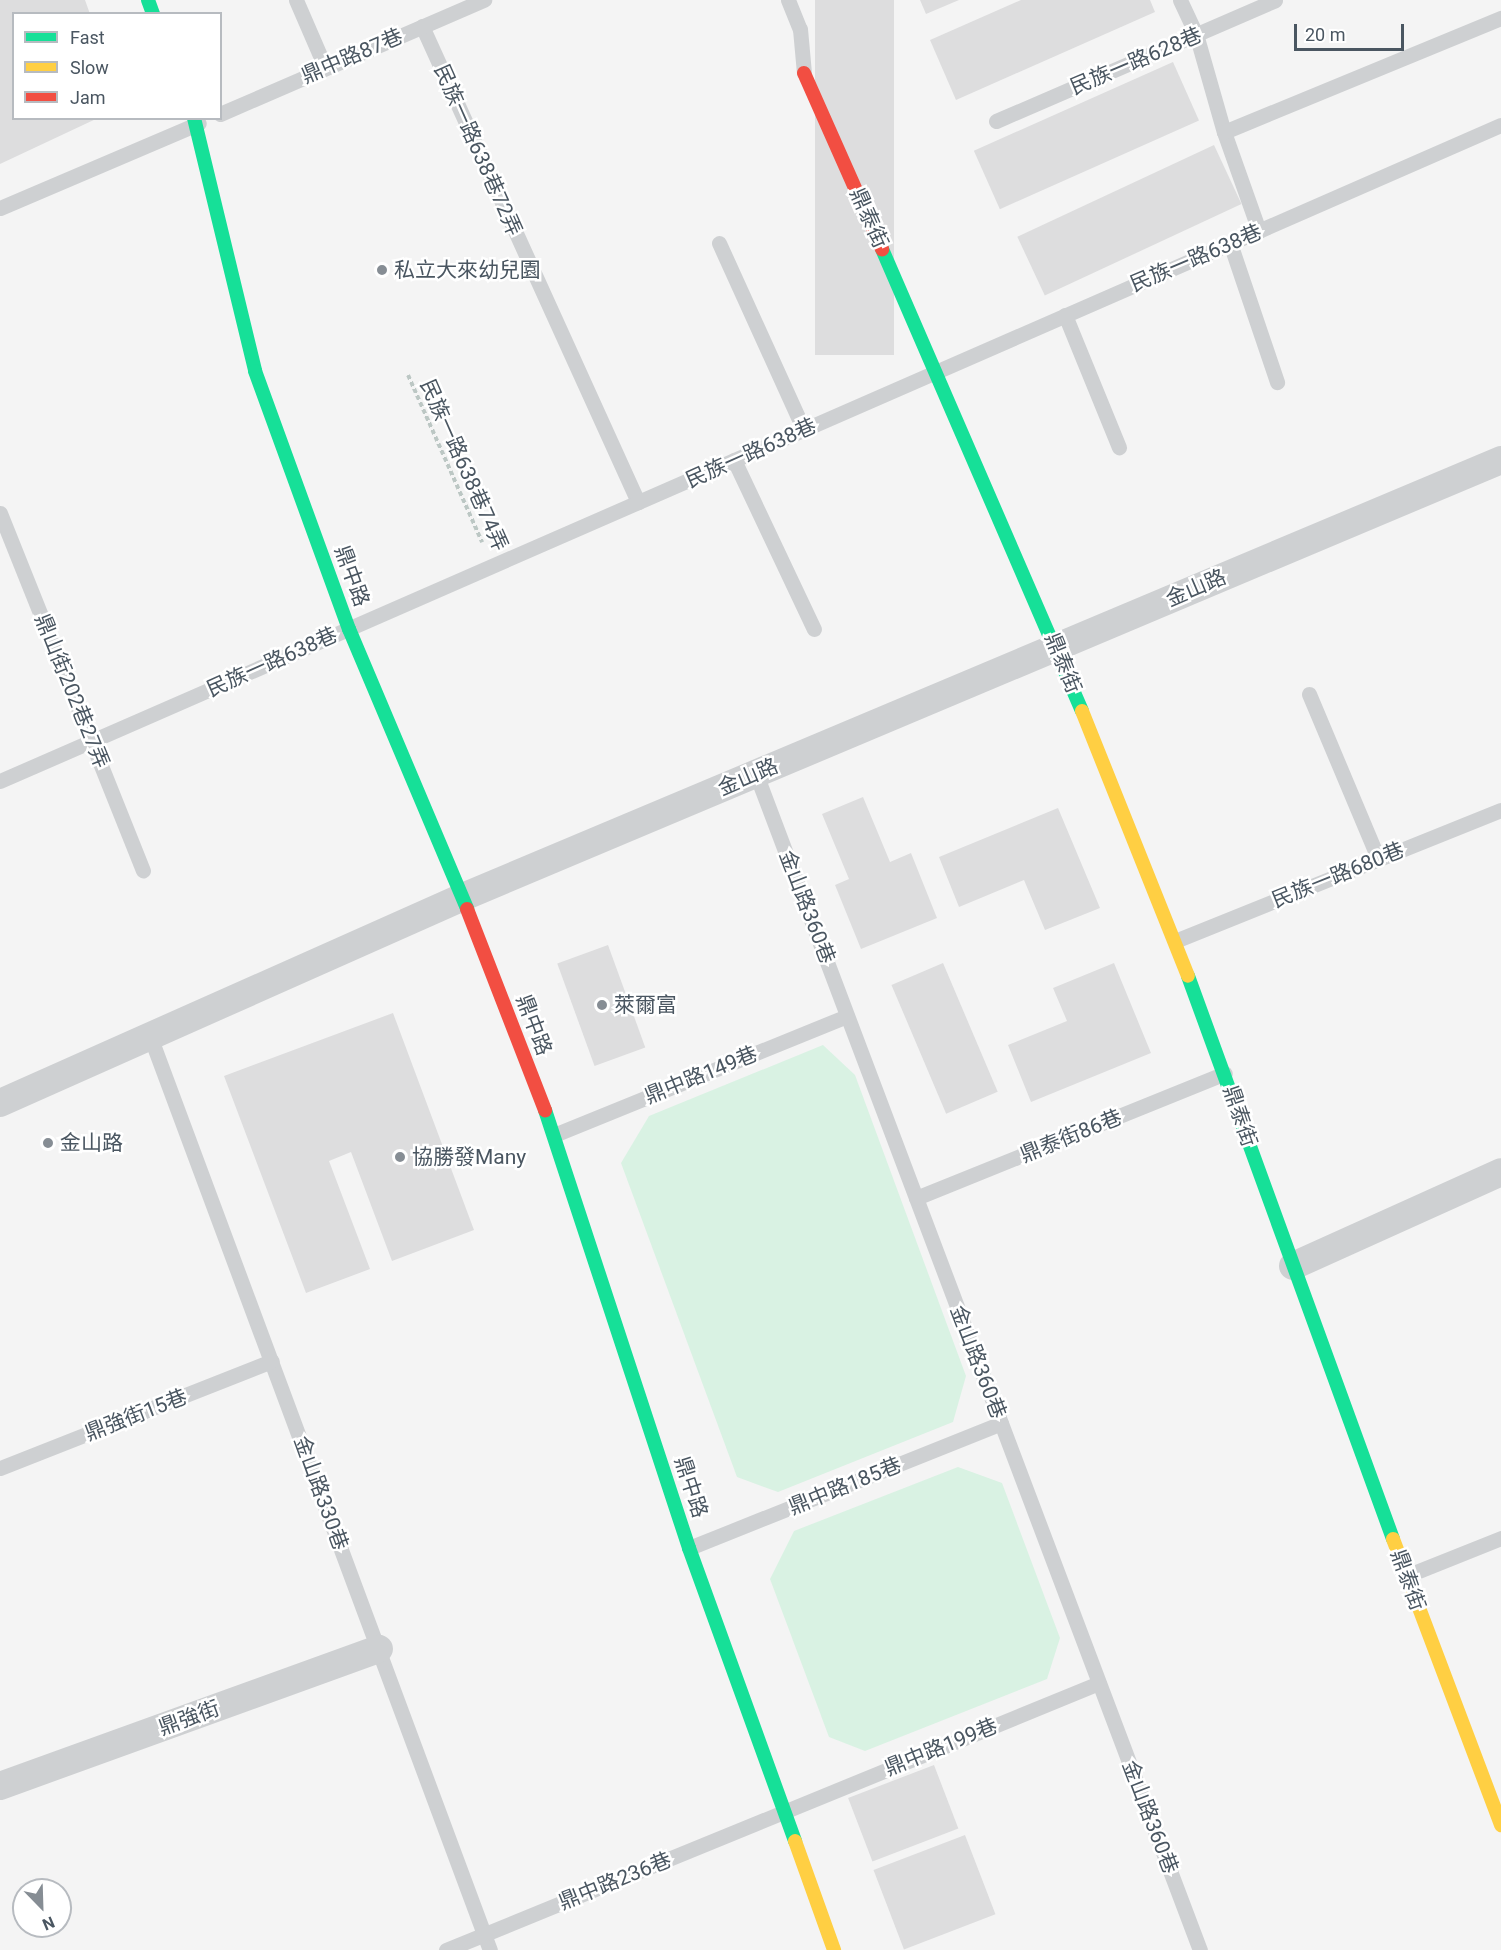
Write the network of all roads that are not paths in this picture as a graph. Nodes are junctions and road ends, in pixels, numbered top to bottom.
1 (296, 0) edge
2 (484, 0) edge
3 (788, 0) edge
4 (1180, 0) edge
5 (1275, 0) edge
6 (1501, 18) edge
7 (422, 26) junction
8 (1196, 34) junction
9 (325, 67) junction
10 (804, 73) joint
11 (222, 113) edge
12 (200, 120) edge
13 (996, 121) dead end
14 (1501, 125) edge
15 (1224, 132) junction
16 (0, 207) edge
17 (1259, 231) junction
18 (719, 243) dead end
19 (1230, 243) junction
20 (1065, 315) junction
21 (938, 371) junction
22 (1277, 382) dead end
23 (804, 430) junction
24 (1119, 447) dead end
25 (734, 460) junction
26 (1501, 460) edge
27 (638, 502) junction
28 (0, 513) edge
29 (349, 629) junction
30 (814, 629) dead end
31 (1057, 647) junction
32 (1309, 694) dead end
33 (92, 741) junction
34 (756, 774) junction
35 (0, 781) edge
36 (1501, 810) edge
37 (1378, 858) junction
38 (144, 870) dead end
39 (463, 897) junction
40 (1175, 941) junction
41 (847, 1016) junction
42 (150, 1036) junction
43 (1225, 1073) junction
44 (0, 1103) edge
45 (554, 1135) junction
46 (1501, 1172) edge
47 (916, 1198) junction
48 (1293, 1266) junction
49 (272, 1361) junction
50 (1001, 1423) junction
51 (0, 1468) edge
52 (1501, 1538) edge
53 (688, 1548) junction
54 (1406, 1576) junction
55 (379, 1649) junction
56 (1099, 1683) junction
57 (0, 1786) edge
58 (784, 1811) junction
59 (1501, 1826) edge
60 (484, 1935) junction
61 (446, 1950) edge
62 (490, 1950) edge
63 (834, 1950) edge
64 (1200, 1950) edge

1 - 9 lane
2 - 7 lane, 鼎中路87巷
3 - 10 lane
4 - 8 lane
5 - 8 lane, 民族一路628巷
6 - 15 lane
7 - 9 lane, 鼎中路87巷
7 - 27 lane, 民族一路638巷72弄
8 - 13 lane, 民族一路628巷
8 - 15 lane
9 - 11 lane, 鼎中路87巷
10 - 21 street, 鼎泰街
12 - 16 lane
12 - 29 street, 鼎中路
14 - 17 lane, 民族一路638巷
15 - 17 lane
17 - 19 lane, 民族一路638巷
18 - 23 lane
19 - 20 lane, 民族一路638巷
19 - 22 lane
20 - 21 lane, 民族一路638巷
20 - 24 lane
21 - 23 lane, 民族一路638巷
21 - 31 street, 鼎泰街
23 - 25 lane, 民族一路638巷
25 - 27 lane, 民族一路638巷
25 - 30 lane
26 - 31 street, 金山路
27 - 29 lane, 民族一路638巷
28 - 33 lane, 鼎山街202巷27弄
29 - 33 lane, 民族一路638巷
29 - 39 street, 鼎中路
31 - 34 street, 金山路
31 - 40 street, 鼎泰街
32 - 37 lane
33 - 35 lane, 民族一路638巷
33 - 38 lane, 鼎山街202巷27弄
34 - 39 street, 金山路
34 - 41 lane, 金山路360巷
36 - 37 lane, 民族一路680巷
37 - 40 lane, 民族一路680巷
39 - 42 street, 金山路
39 - 45 street, 鼎中路
40 - 43 street, 鼎泰街
41 - 45 lane, 鼎中路149巷
41 - 47 lane, 金山路360巷
42 - 44 street, 金山路
42 - 49 lane, 金山路330巷
43 - 47 lane, 鼎泰街86巷
43 - 48 street, 鼎泰街
45 - 53 street, 鼎中路
46 - 48 street
47 - 50 lane, 金山路360巷
48 - 54 street, 鼎泰街
49 - 51 lane, 鼎強街15巷
49 - 55 lane, 金山路330巷
50 - 53 lane, 鼎中路185巷
50 - 56 lane, 金山路360巷
52 - 54 lane
53 - 58 street, 鼎中路
54 - 59 street, 鼎泰街
55 - 57 street, 鼎強街
55 - 60 lane, 金山路330巷
56 - 58 lane, 鼎中路199巷
56 - 64 lane, 金山路360巷
58 - 60 lane, 鼎中路236巷
58 - 63 street, 鼎中路
60 - 61 lane, 鼎中路236巷
60 - 62 lane, 金山路330巷

